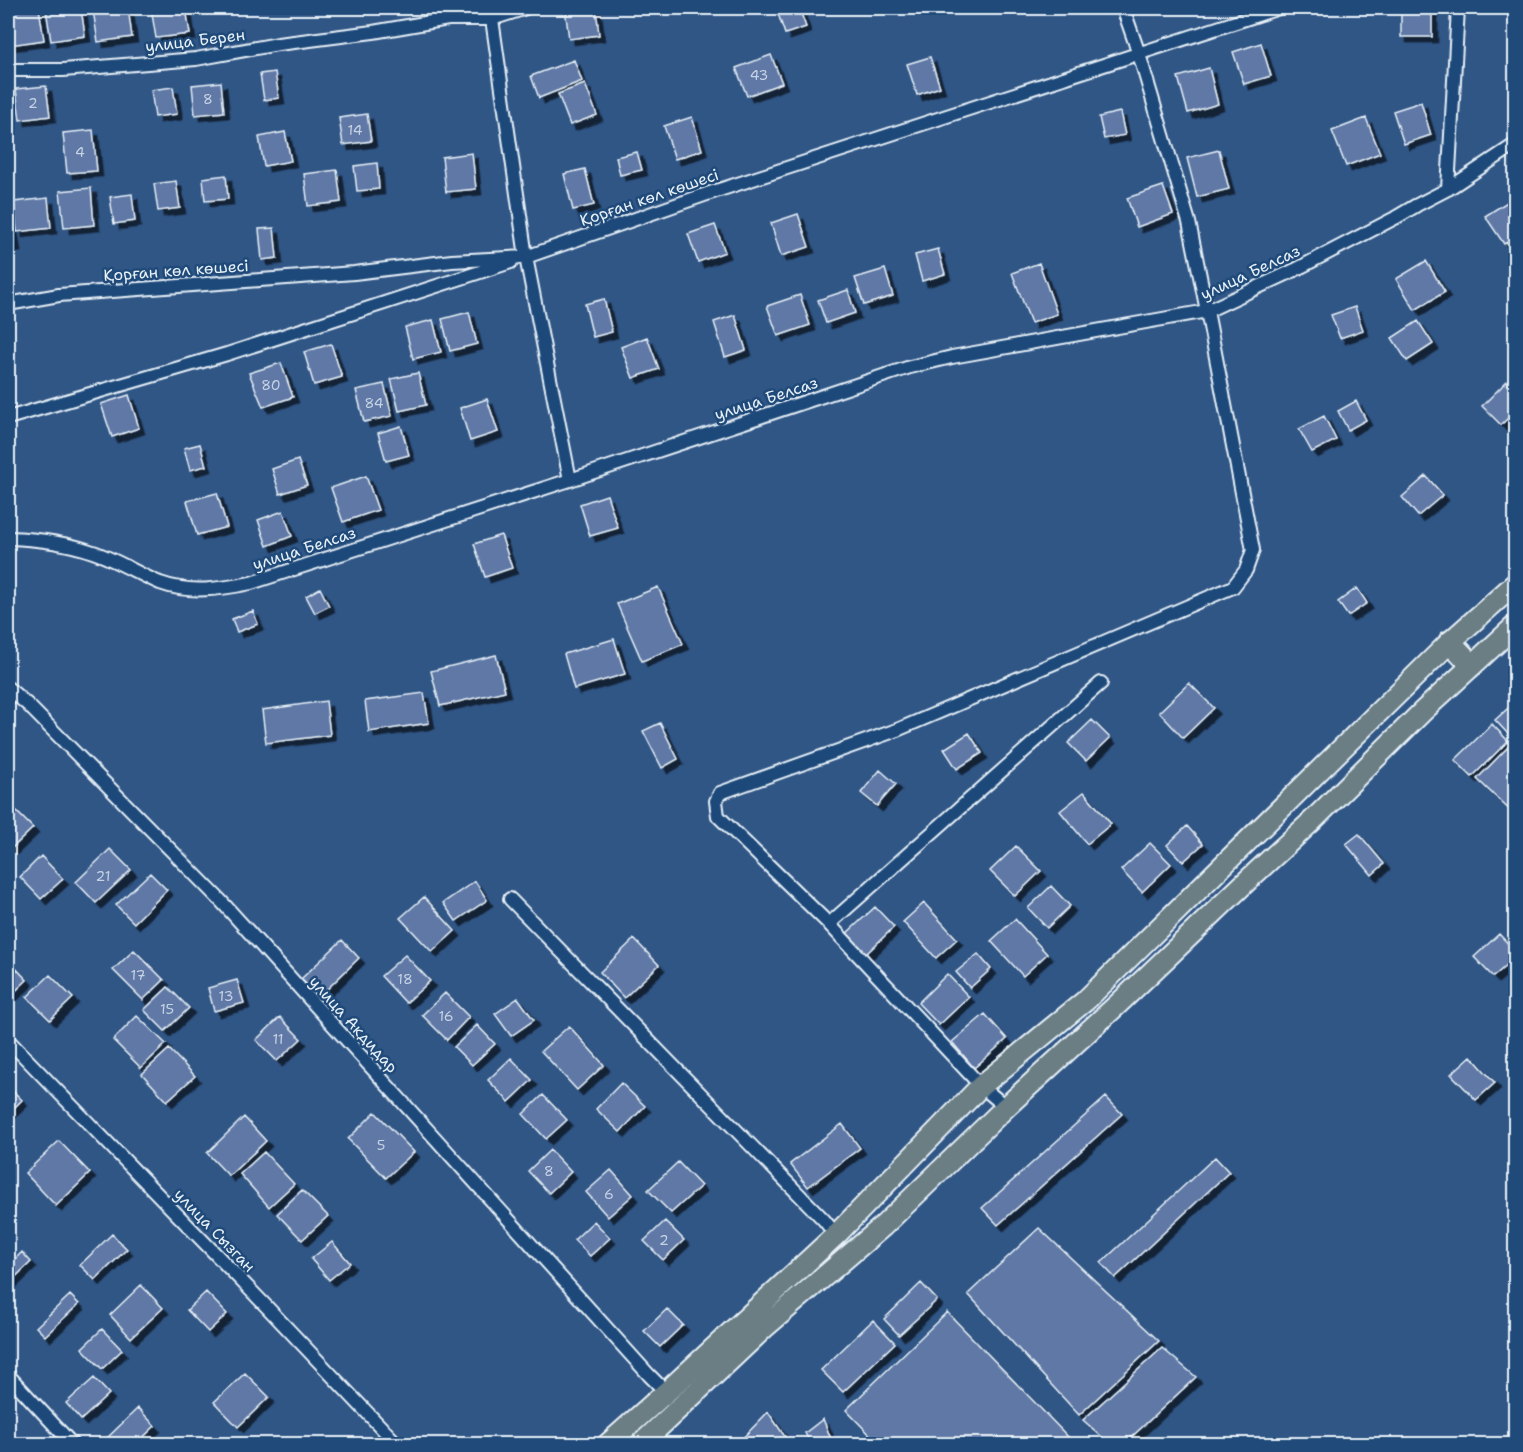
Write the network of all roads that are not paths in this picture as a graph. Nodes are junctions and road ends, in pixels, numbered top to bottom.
1 (526, 8) edge
2 (1124, 8) edge
3 (1279, 8) edge
4 (1458, 8) edge
5 (493, 13) edge
6 (1139, 54) junction
7 (8, 70) edge
8 (1515, 144) edge
9 (1448, 189) junction
10 (526, 257) junction
11 (8, 304) edge
12 (1208, 311) junction
13 (8, 418) edge
14 (570, 480) junction
15 (8, 538) edge
16 (1515, 583) edge
17 (1515, 625) edge
18 (1450, 642) junction
19 (1472, 665) junction
20 (1101, 683) dead end
21 (8, 688) edge
22 (510, 899) dead end
23 (828, 924) junction
24 (8, 1040) edge
25 (981, 1086) junction
26 (1006, 1107) junction
27 (836, 1235) junction
28 (8, 1375) edge
29 (666, 1392) junction
30 (72, 1444) edge
31 (397, 1444) edge
32 (608, 1444) edge
33 (641, 1444) edge

1 - 5 street, улица Берен
2 - 6 street
3 - 6 street, Қорған көл көшесі
4 - 9 street
5 - 7 street, улица Берен
5 - 10 street
6 - 10 street, Қорған көл көшесі
6 - 12 street
8 - 9 street, улица Белсаз
9 - 12 street, улица Белсаз
10 - 11 street, Қорған көл көшесі
10 - 13 street
10 - 14 street
12 - 14 street, улица Белсаз
12 - 23 street
14 - 15 street, улица Белсаз
16 - 18 main road
17 - 19 main road
18 - 19 highway
18 - 25 main road
19 - 26 main road
20 - 23 street
21 - 29 street, улица Акдидар
22 - 27 street
23 - 25 street
24 - 31 street, улица Сызган
25 - 26 street
25 - 27 main road
26 - 33 main road
27 - 29 main road
28 - 30 street
29 - 32 main road

